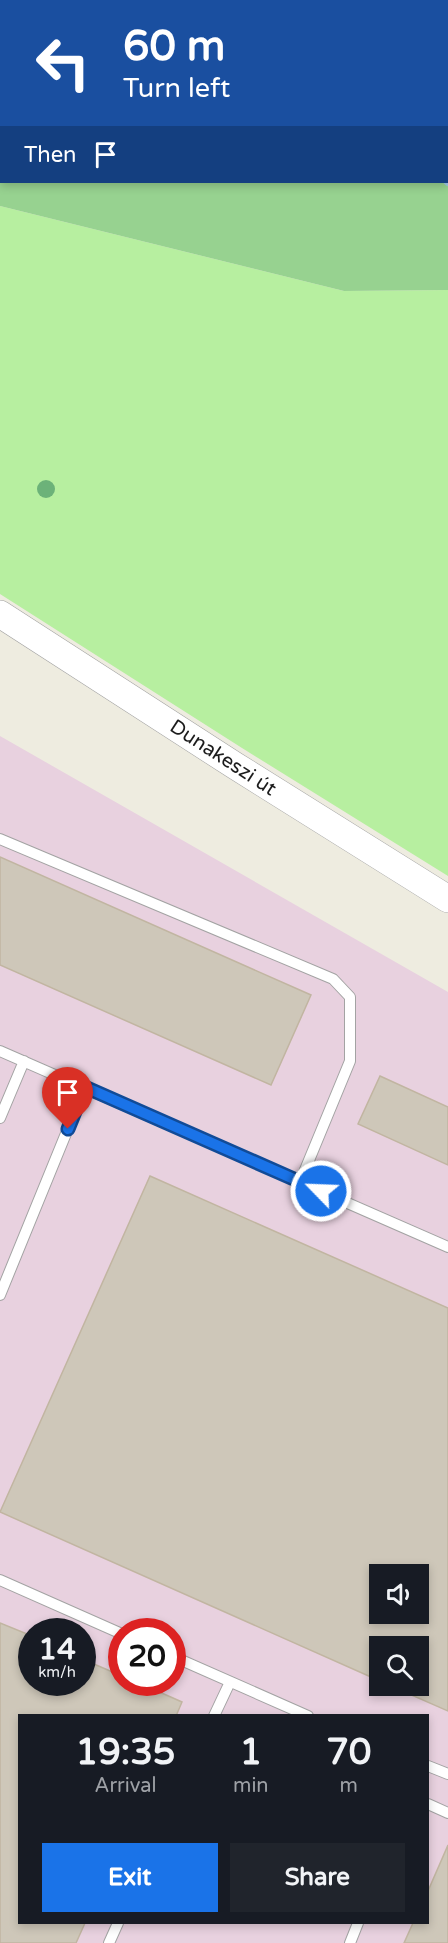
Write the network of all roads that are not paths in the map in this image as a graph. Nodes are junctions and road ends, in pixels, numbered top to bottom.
1 (0, 614) edge
2 (0, 839) edge
3 (448, 899) edge
4 (0, 1051) edge
5 (24, 1061) junction
6 (85, 1087) junction
7 (0, 1118) edge
8 (300, 1182) junction
9 (448, 1247) edge
10 (0, 1295) edge
11 (0, 1580) edge
12 (108, 1628) edge
13 (186, 1662) edge
14 (230, 1682) junction
15 (215, 1714) edge
16 (303, 1714) edge
17 (429, 1766) edge
18 (448, 1774) edge
19 (429, 1804) edge
20 (448, 1813) edge
21 (118, 1924) edge
22 (358, 1924) edge
23 (109, 1943) edge
24 (350, 1943) edge

1 - 3 street, Dunakeszi út
2 - 8 lane
4 - 5 lane
5 - 6 lane
5 - 7 lane
6 - 8 lane
6 - 10 lane
8 - 9 lane
11 - 12 lane
13 - 14 lane
14 - 15 lane
14 - 16 lane
17 - 18 lane
19 - 20 lane
21 - 23 lane
22 - 24 lane

